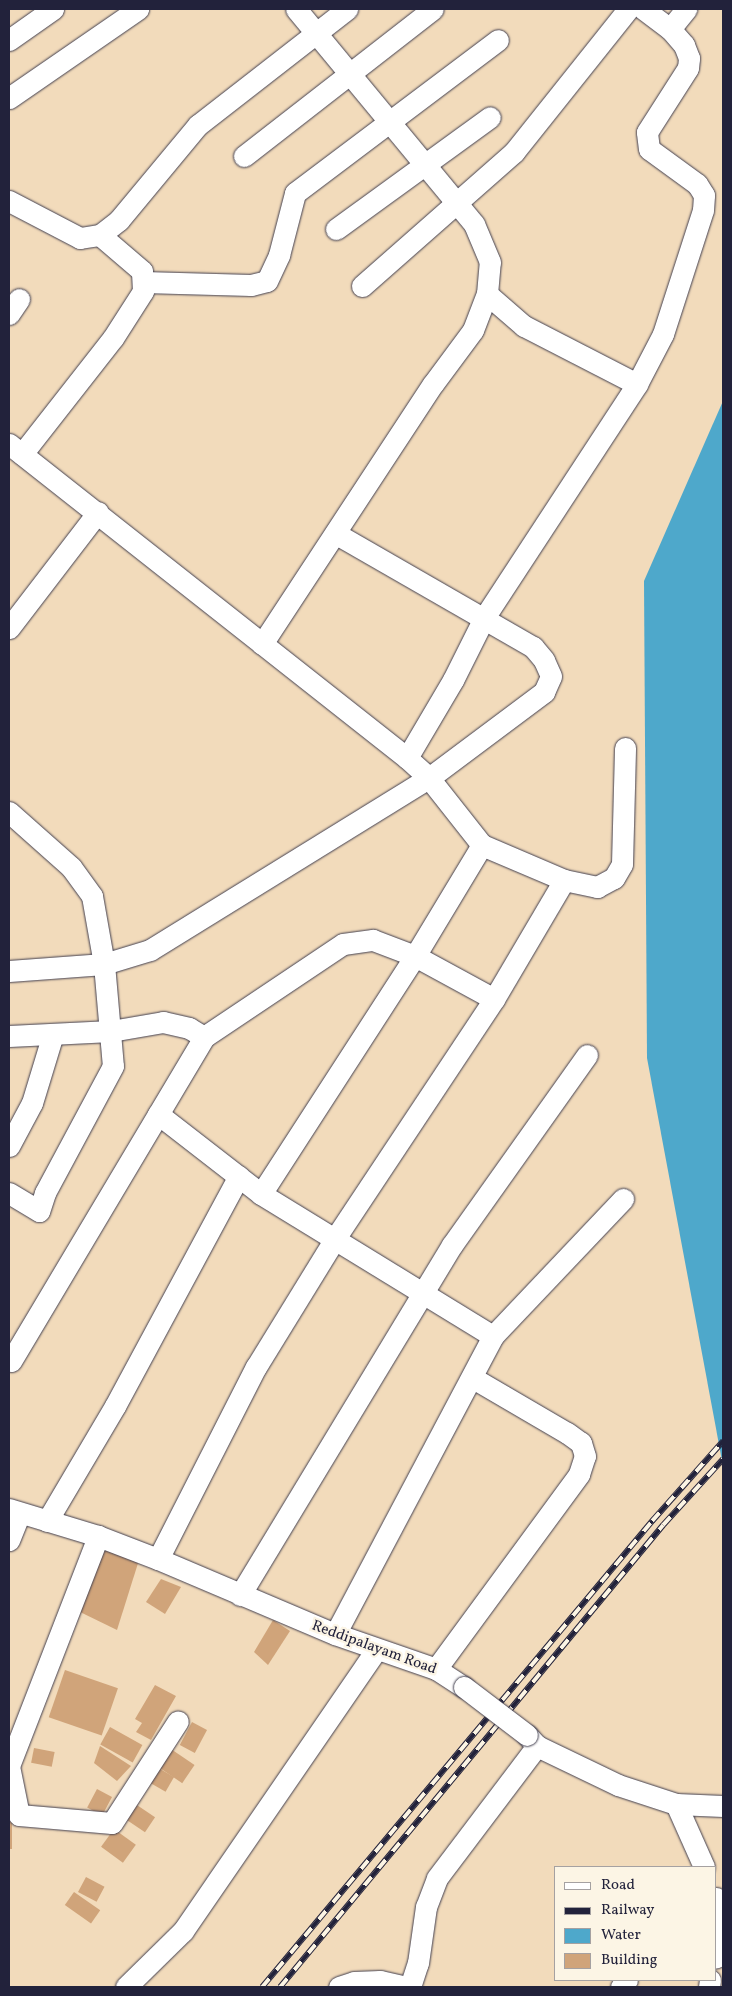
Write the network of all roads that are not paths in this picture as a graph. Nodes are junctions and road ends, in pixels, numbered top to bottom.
1 (53, 9) edge
2 (138, 9) edge
3 (296, 9) edge
4 (347, 9) edge
5 (433, 9) edge
6 (628, 9) edge
7 (643, 9) edge
8 (686, 9) edge
9 (670, 28) junction
10 (315, 32) junction
11 (9, 40) edge
12 (498, 40) dead end
13 (349, 73) junction
14 (9, 98) edge
15 (490, 117) dead end
16 (388, 120) junction
17 (244, 156) dead end
18 (426, 166) junction
19 (9, 200) edge
20 (455, 202) junction
21 (336, 230) dead end
22 (100, 235) junction
23 (142, 282) junction
24 (362, 286) dead end
25 (487, 294) junction
26 (637, 384) junction
27 (15, 449) edge
28 (98, 512) junction
29 (335, 533) junction
30 (484, 618) junction
31 (9, 628) edge
32 (262, 644) junction
33 (625, 748) dead end
34 (407, 758) junction
35 (429, 778) junction
36 (9, 812) edge
37 (482, 845) junction
38 (564, 880) junction
39 (415, 956) junction
40 (104, 964) junction
41 (9, 971) edge
42 (494, 999) junction
43 (111, 1031) junction
44 (53, 1034) junction
45 (9, 1036) edge
46 (204, 1037) junction
47 (587, 1055) dead end
48 (158, 1114) junction
49 (9, 1146) edge
50 (239, 1176) junction
51 (9, 1193) edge
52 (262, 1194) junction
53 (623, 1199) dead end
54 (336, 1237) junction
55 (423, 1291) junction
56 (493, 1336) junction
57 (11, 1361) dead end
58 (473, 1378) junction
59 (14, 1511) edge
60 (47, 1521) junction
61 (98, 1536) junction
62 (9, 1540) edge
63 (158, 1559) junction
64 (240, 1595) junction
65 (336, 1634) junction
66 (376, 1650) junction
67 (436, 1669) junction
68 (178, 1721) dead end
69 (532, 1740) junction
70 (9, 1766) edge
71 (676, 1804) junction
72 (723, 1806) edge
73 (704, 1866) edge
74 (717, 1905) edge
75 (717, 1952) edge
76 (126, 1987) edge
77 (339, 1987) edge
78 (405, 1987) edge
79 (410, 1987) edge

1 - 11 street
2 - 14 street
3 - 10 street
4 - 10 street
5 - 13 street
6 - 20 street
7 - 9 street
8 - 9 street
9 - 26 street
10 - 13 street
10 - 22 street
12 - 16 street
13 - 16 street
13 - 17 street
15 - 18 street
16 - 18 street
16 - 23 street
18 - 20 street
18 - 21 street
19 - 22 street
20 - 24 street
20 - 25 street
22 - 23 street
23 - 27 street
25 - 26 street
25 - 29 street
26 - 30 street
27 - 28 street
28 - 31 street
28 - 32 street
29 - 30 street
29 - 32 street
30 - 34 street
30 - 35 street
32 - 34 street
33 - 38 street
34 - 35 street
35 - 37 street
35 - 40 street
36 - 40 street
37 - 38 street
37 - 39 street
38 - 42 street
39 - 42 street
39 - 46 street
39 - 52 street
40 - 41 street
40 - 43 street
42 - 54 street
43 - 44 street
43 - 46 street
43 - 51 street
44 - 45 street
44 - 49 street
46 - 48 street
47 - 55 street
48 - 50 street
48 - 57 street
50 - 52 street
50 - 60 street
52 - 54 street
53 - 56 street
54 - 55 street
54 - 63 street
55 - 56 street
55 - 64 street
56 - 58 street
58 - 65 street
58 - 67 street
59 - 60 street, Reddipalayam Road
59 - 62 street
60 - 61 street, Reddipalayam Road
61 - 63 street, Reddipalayam Road
61 - 70 street
63 - 64 street, Reddipalayam Road
64 - 65 street, Reddipalayam Road
65 - 66 street, Reddipalayam Road
66 - 67 street, Reddipalayam Road
66 - 76 street
67 - 69 street, Reddipalayam Road, bridge
68 - 70 street
69 - 71 street, Reddipalayam Road
69 - 79 street
71 - 72 street, Reddipalayam Road
71 - 73 street
74 - 75 street
77 - 78 street

